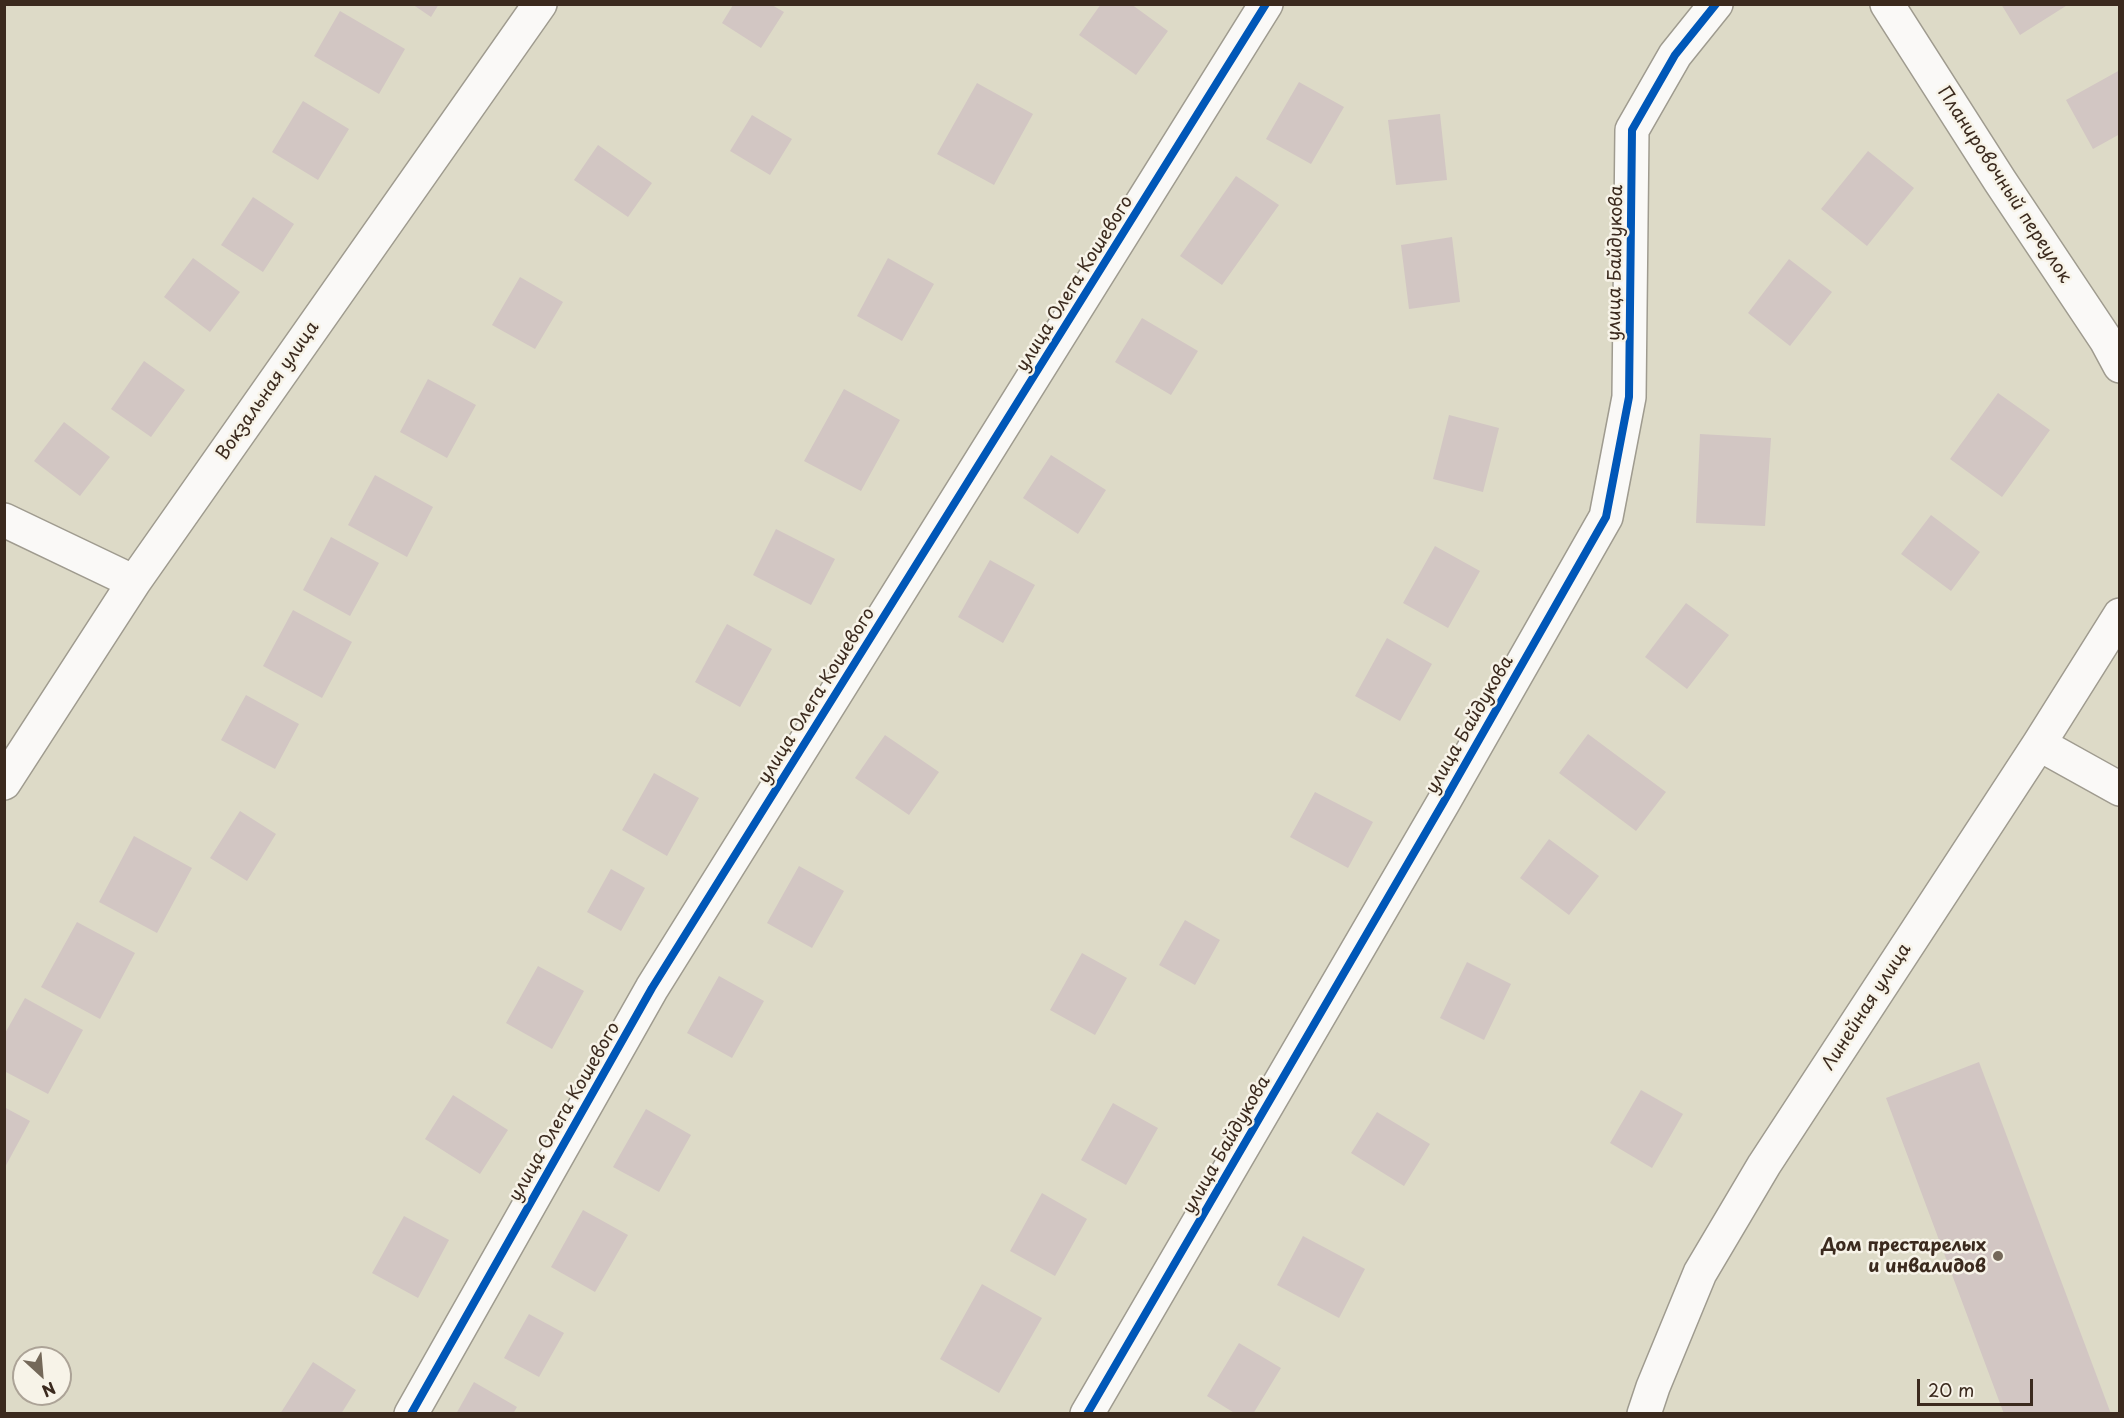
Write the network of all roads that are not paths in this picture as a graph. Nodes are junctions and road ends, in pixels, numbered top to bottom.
1 (540, 4) edge
2 (1266, 4) edge
3 (1716, 4) edge
4 (1887, 4) edge
5 (2120, 366) edge
6 (4, 520) edge
7 (134, 582) junction
8 (2120, 615) edge
9 (2039, 744) junction
10 (4, 783) edge
11 (2120, 789) edge
12 (411, 1413) edge
13 (1087, 1413) edge
14 (1644, 1413) edge

1 - 7 street, Вокзальная улица
2 - 12 street, улица Олега Кошевого
3 - 13 street, улица Байдукова
4 - 5 street, Планировочный переулок
6 - 7 street
7 - 10 street, Вокзальная улица
8 - 9 street, Линейная улица
9 - 11 street
9 - 14 street, Линейная улица

